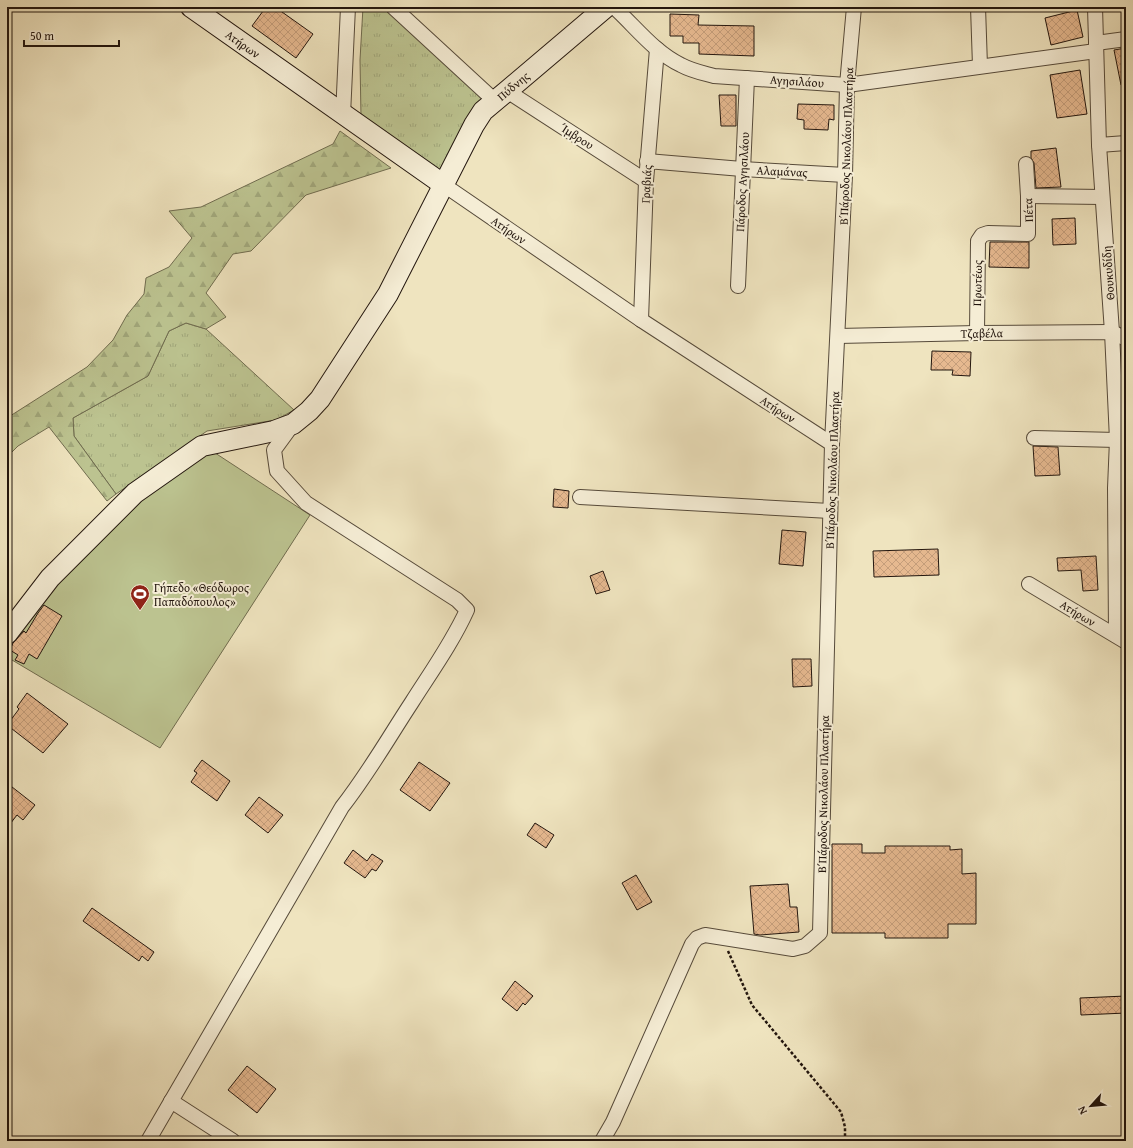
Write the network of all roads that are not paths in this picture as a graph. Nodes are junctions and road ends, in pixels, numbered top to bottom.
1 (191, 7) edge
2 (348, 7) edge
3 (393, 7) edge
4 (606, 7) edge
5 (616, 7) edge
6 (854, 7) edge
7 (978, 7) edge
8 (1095, 7) edge
9 (1126, 39) edge
10 (1096, 47) junction
11 (656, 49) junction
12 (980, 66) junction
13 (747, 78) junction
14 (847, 85) junction
15 (501, 96) junction
16 (343, 115) junction
17 (1126, 143) edge
18 (1099, 145) junction
19 (647, 160) junction
20 (1026, 164) dead end
21 (742, 169) junction
22 (845, 175) junction
23 (646, 181) junction
24 (444, 185) junction
25 (1028, 196) junction
26 (1102, 197) junction
27 (982, 235) joint
28 (738, 286) dead end
29 (640, 320) junction
30 (1112, 332) junction
31 (976, 333) junction
32 (838, 336) junction
33 (1126, 339) edge
34 (293, 424) junction
35 (1034, 438) dead end
36 (1117, 440) junction
37 (832, 444) junction
38 (1121, 488) edge
39 (580, 497) dead end
40 (830, 510) junction
41 (1029, 584) dead end
42 (7, 634) edge
43 (1121, 638) edge
44 (171, 1101) junction
45 (148, 1141) edge
46 (233, 1141) edge
47 (602, 1141) edge

1 - 16 street, Ατήρων
2 - 16 street
3 - 15 street, Ίμβρου
4 - 15 street, Πύδνης
5 - 11 street, Αγησιλάου
6 - 14 street, Β΄ Πάροδος Νικολάου Πλαστήρα
7 - 12 street
8 - 10 street, Θουκυδίδη
9 - 10 street, Αγησιλάου
10 - 12 street, Αγησιλάου
10 - 18 street, Θουκυδίδη
11 - 13 street, Αγησιλάου
11 - 19 street, Γραβιάς
12 - 14 street, Αγησιλάου
13 - 14 street, Αγησιλάου
13 - 21 street, Πάροδος Αγησιλάου
14 - 22 street, Β΄ Πάροδος Νικολάου Πλαστήρα
15 - 23 street, Ίμβρου
15 - 24 street, Πύδνης
16 - 24 street, Ατήρων
17 - 18 street
18 - 26 street, Θουκυδίδη
19 - 21 street, Αλαμάνας
19 - 23 street, Γραβιάς
20 - 25 street, Πέτα
21 - 22 street, Αλαμάνας
21 - 28 street, Πάροδος Αγησιλάου
22 - 32 street, Β΄ Πάροδος Νικολάου Πλαστήρα
23 - 29 street, Γραβιάς
24 - 29 street, Ατήρων
24 - 34 street, Πύδνης
25 - 26 street
25 - 27 street, Πέτα
26 - 30 street, Θουκυδίδη
27 - 31 street, Πρωτέως
29 - 37 street, Ατήρων
30 - 31 street, Τζαβέλα
30 - 33 street, Τζαβέλα
30 - 36 street, Θουκυδίδη
31 - 32 street, Τζαβέλα
32 - 37 street, Β΄ Πάροδος Νικολάου Πλαστήρα
34 - 42 street, Πύδνης
34 - 44 street
35 - 36 street
36 - 38 street, Θουκυδίδη
37 - 40 street, Β΄ Πάροδος Νικολάου Πλαστήρα
38 - 43 street, Θουκυδίδη
39 - 40 street
40 - 47 street, Β΄ Πάροδος Νικολάου Πλαστήρα
41 - 43 street, Ατήρων
44 - 45 street
44 - 46 street

